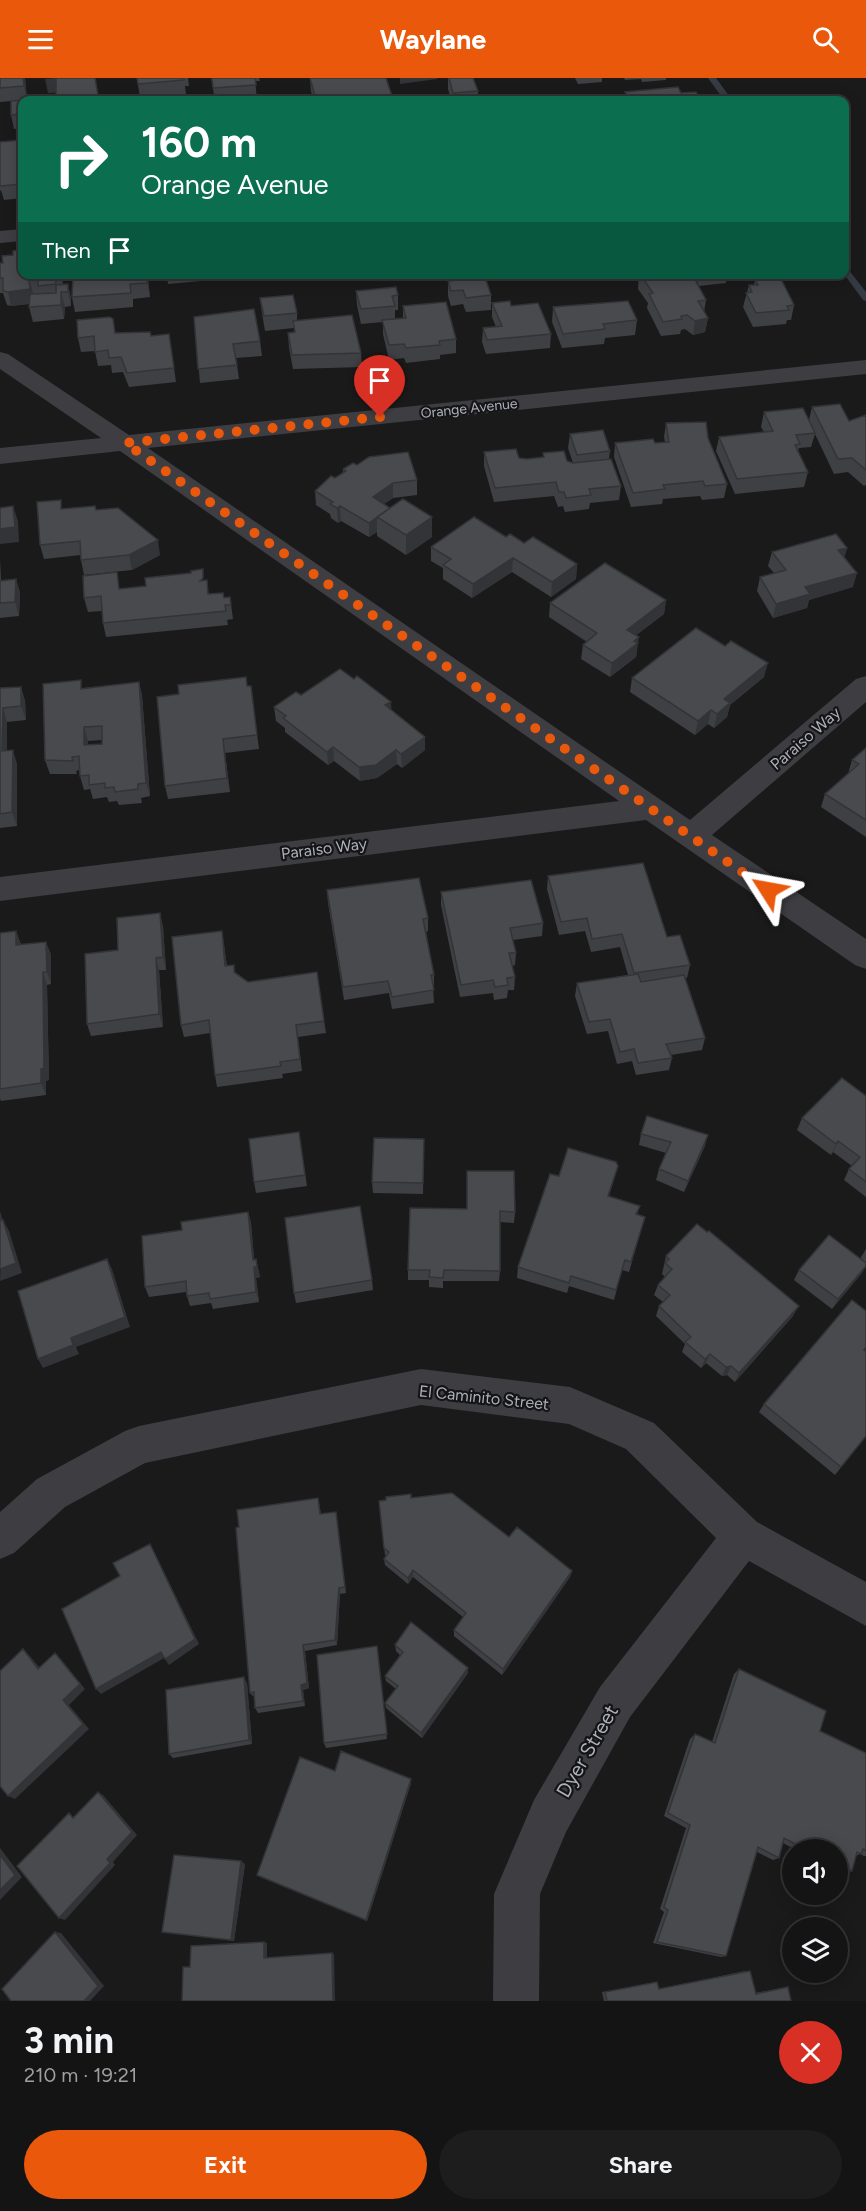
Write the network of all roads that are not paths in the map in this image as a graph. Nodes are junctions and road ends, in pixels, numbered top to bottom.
1 (18, 235) edge
2 (0, 237) edge
3 (0, 359) edge
4 (866, 367) edge
5 (125, 443) junction
6 (0, 456) edge
7 (866, 686) edge
8 (648, 809) junction
9 (690, 837) junction
10 (0, 888) edge
11 (866, 956) edge
12 (743, 1536) junction
13 (0, 1539) edge
14 (866, 1605) edge
15 (516, 2001) edge

1 - 2 street
3 - 5 street
4 - 5 street, Orange Avenue
5 - 6 street, Orange Avenue
5 - 8 street
7 - 9 street, Paraiso Way
8 - 9 street
8 - 10 street, Paraiso Way
9 - 11 street
12 - 13 street, El Caminito Street
12 - 14 street, El Caminito Street
12 - 15 street, Dyer Street

